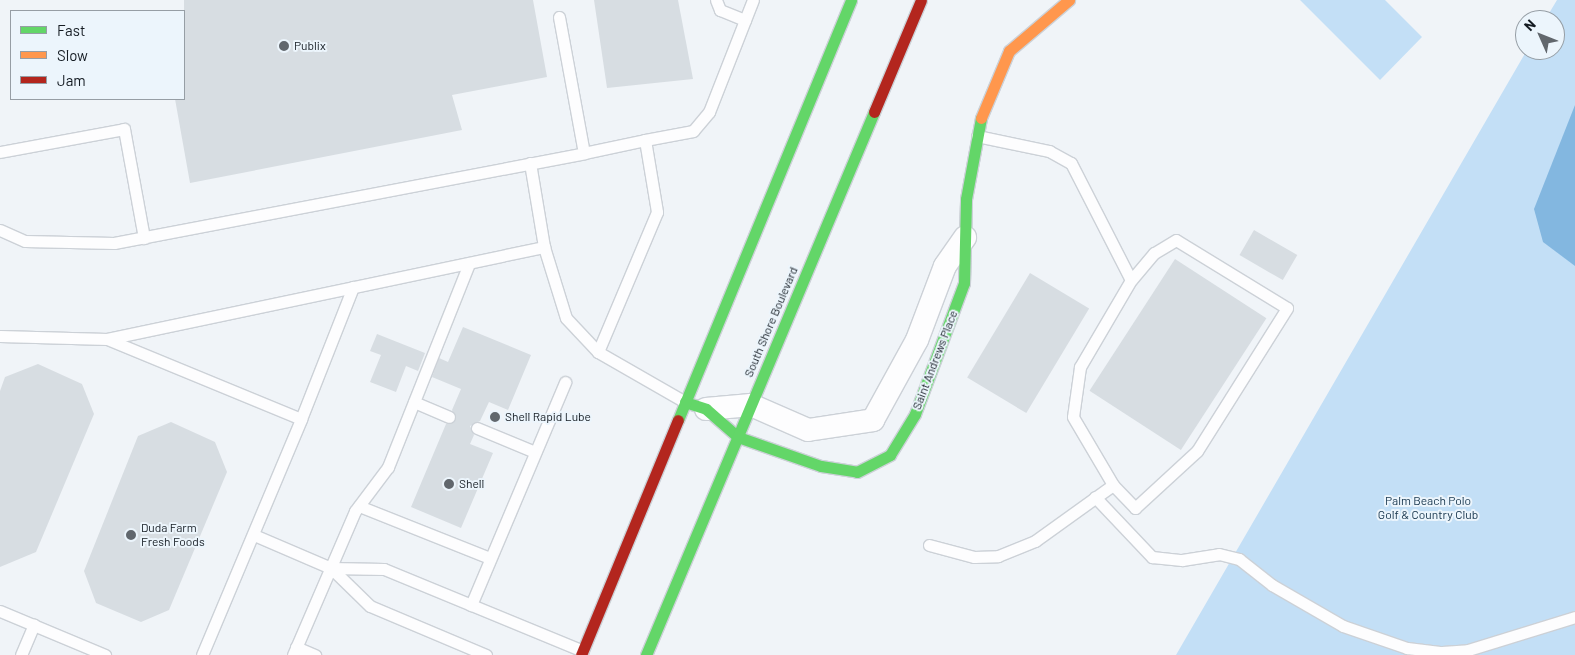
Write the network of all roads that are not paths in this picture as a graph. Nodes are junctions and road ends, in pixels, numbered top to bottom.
1 (716, 0) edge
2 (753, 0) edge
3 (851, 0) edge
4 (920, 0) edge
5 (1069, 0) edge
6 (559, 17) dead end
7 (746, 20) junction
8 (977, 136) junction
9 (645, 140) junction
10 (0, 152) edge
11 (584, 153) junction
12 (530, 163) junction
13 (0, 230) edge
14 (965, 236) junction
15 (144, 238) junction
16 (544, 247) junction
17 (469, 263) junction
18 (1131, 280) junction
19 (353, 287) junction
20 (0, 336) edge
21 (107, 339) junction
22 (598, 352) junction
23 (565, 382) dead end
24 (414, 402) junction
25 (684, 402) junction
26 (751, 405) junction
27 (706, 409) junction
28 (449, 417) dead end
29 (301, 419) junction
30 (477, 428) dead end
31 (738, 437) junction
32 (535, 452) junction
33 (1113, 484) junction
34 (1095, 498) junction
35 (359, 506) junction
36 (254, 535) junction
37 (929, 545) dead end
38 (490, 558) junction
39 (331, 568) junction
40 (471, 605) junction
41 (0, 611) edge
42 (1575, 617) edge
43 (34, 625) junction
44 (295, 651) edge
45 (88, 652) edge
46 (582, 653) edge
47 (21, 655) edge
48 (105, 655) edge
49 (202, 655) edge
50 (315, 655) edge
51 (486, 655) edge
52 (646, 655) edge

1 - 7 lane
2 - 7 lane
3 - 25 street
4 - 26 street, South Shore Boulevard
5 - 8 street, Saint Andrews Place
6 - 11 lane
7 - 9 lane
8 - 14 street, Saint Andrews Place
8 - 18 lane
9 - 11 lane
9 - 22 lane
10 - 15 lane
11 - 12 lane
12 - 15 lane
12 - 16 lane
13 - 15 lane
14 - 26 street, Saint Andrews Place
14 - 31 street, Saint Andrews Place
16 - 17 lane
16 - 22 lane
17 - 19 lane
17 - 24 lane
18 - 33 lane
18 - 33 lane
19 - 21 lane
19 - 29 lane
20 - 21 lane
21 - 29 lane
22 - 25 lane
23 - 32 lane
24 - 28 lane
24 - 35 lane
25 - 27 street, Saint Andrews Place
25 - 46 street
26 - 27 street, Saint Andrews Place
26 - 31 street, South Shore Boulevard
27 - 31 street, Saint Andrews Place
29 - 36 lane
30 - 32 lane
31 - 52 street, South Shore Boulevard
32 - 38 lane
33 - 34 lane
34 - 37 lane
34 - 42 lane
35 - 38 lane
35 - 39 lane
36 - 39 lane
36 - 49 lane
38 - 40 lane
39 - 40 lane
39 - 44 lane
39 - 51 lane
40 - 46 lane
41 - 43 lane
43 - 45 lane
43 - 47 lane
44 - 50 lane
45 - 48 lane

